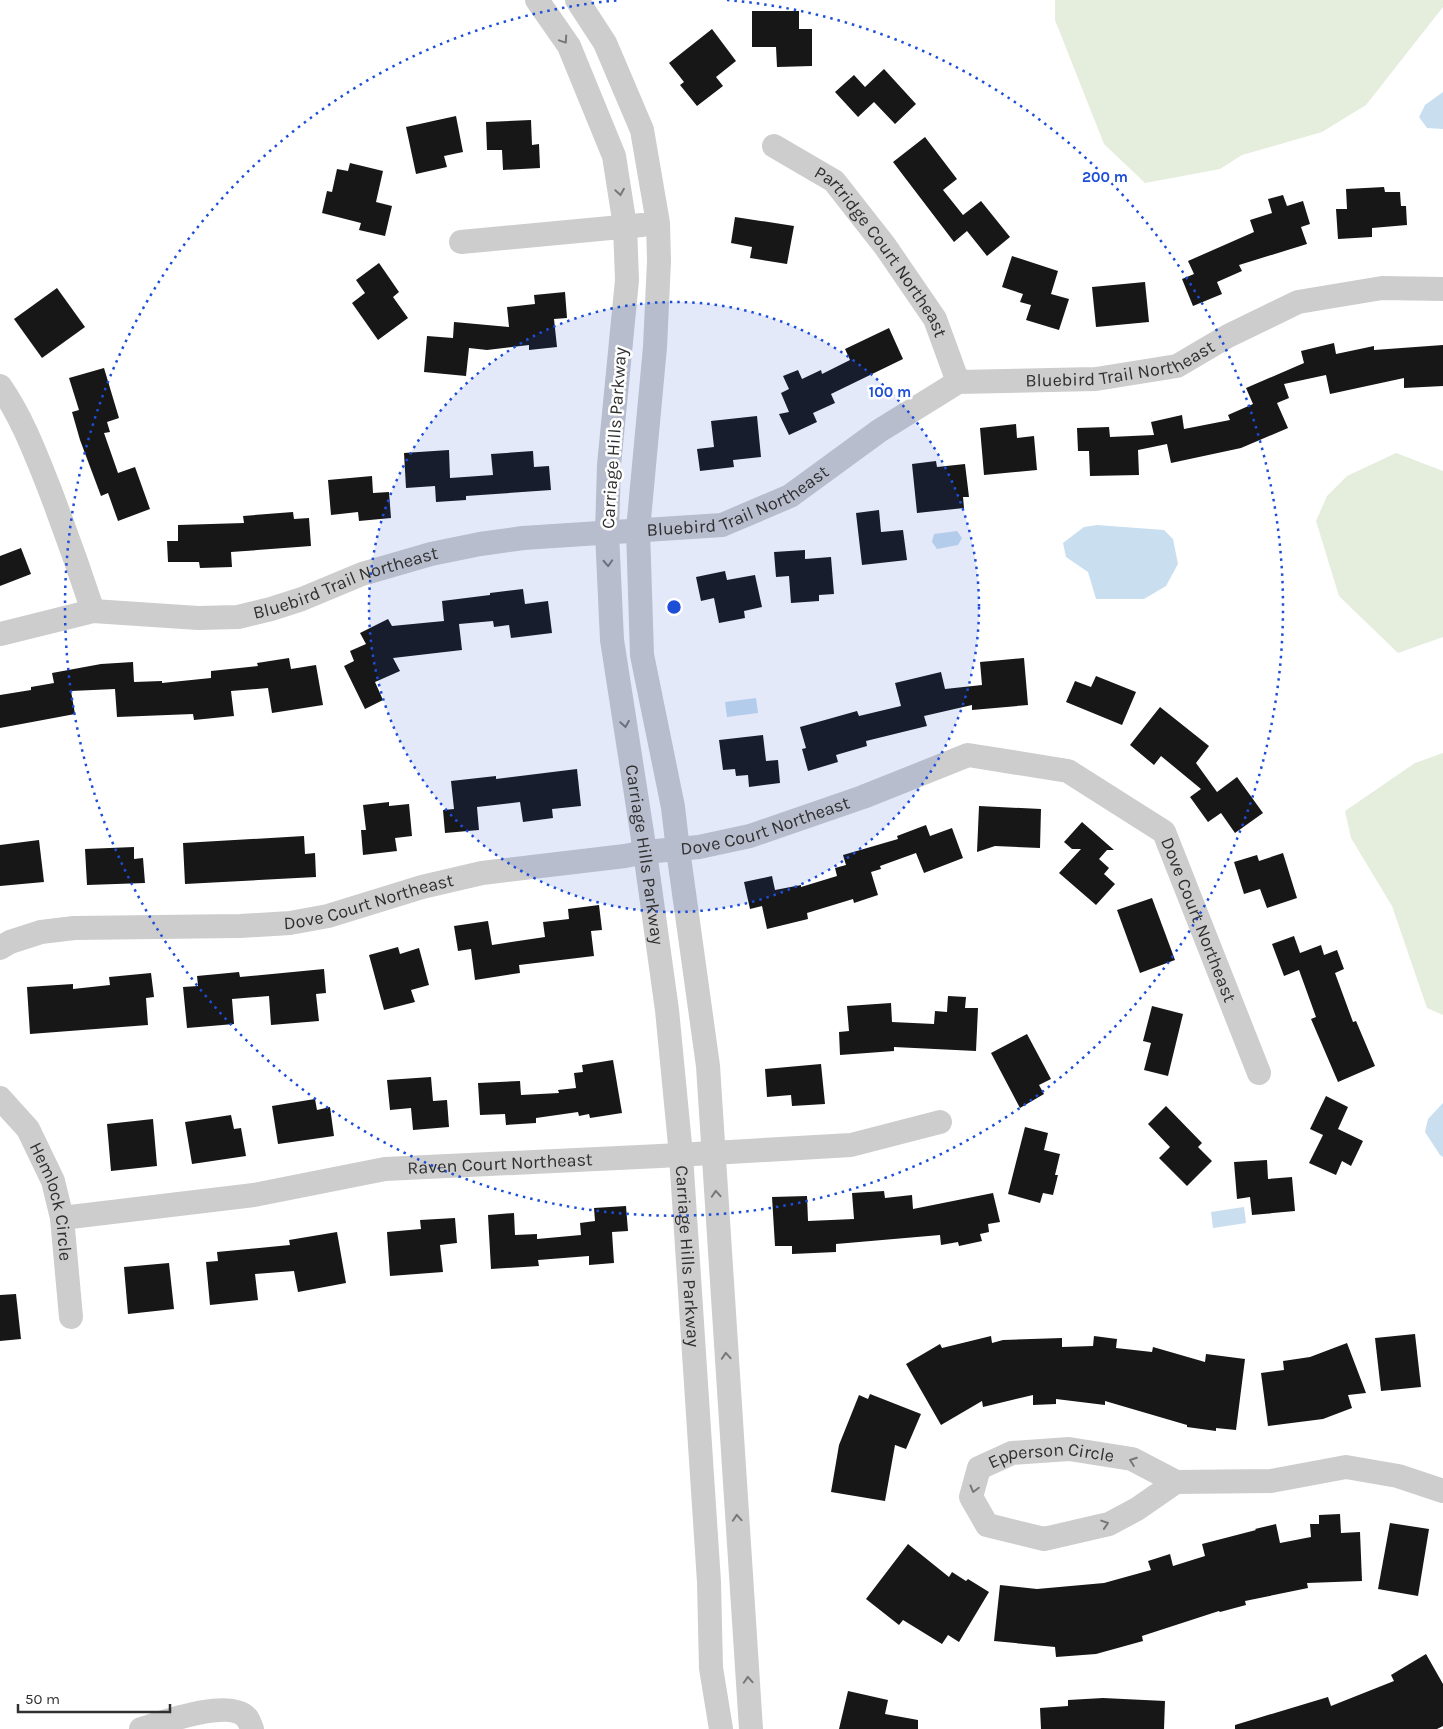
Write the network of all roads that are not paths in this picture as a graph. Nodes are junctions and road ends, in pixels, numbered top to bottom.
1 (537, 0) edge
2 (577, 0) edge
3 (774, 146) dead end
4 (658, 223) junction
5 (626, 226) junction
6 (461, 242) dead end
7 (1443, 289) edge
8 (958, 382) junction
9 (0, 386) edge
10 (638, 530) junction
11 (606, 533) junction
12 (93, 611) junction
13 (0, 634) edge
14 (678, 850) junction
15 (645, 852) junction
16 (0, 948) edge
17 (1259, 1073) dead end
18 (0, 1098) edge
19 (940, 1122) dead end
20 (713, 1153) junction
21 (681, 1155) junction
22 (62, 1218) junction
23 (71, 1317) dead end
24 (1176, 1482) junction
25 (1443, 1491) edge
26 (141, 1729) edge
27 (252, 1729) edge
28 (721, 1729) edge
29 (751, 1729) edge

1 -> 5 street, Carriage Hills Parkway
2 - 4 street, Carriage Hills Parkway
3 - 8 street, Partridge Court Northeast
4 - 5 street
4 - 10 street, Carriage Hills Parkway
5 - 6 street
5 - 11 street, Carriage Hills Parkway
7 - 8 street, Bluebird Trail Northeast
8 - 10 street, Bluebird Trail Northeast
9 - 12 street
10 - 11 street, Bluebird Trail Northeast
10 - 14 street, Carriage Hills Parkway
11 - 12 street, Bluebird Trail Northeast
11 -> 15 street, Carriage Hills Parkway
12 - 13 street, Bluebird Trail Northeast
14 - 15 street, Dove Court Northeast
14 - 17 street, Dove Court Northeast
14 - 20 street, Carriage Hills Parkway
15 - 16 street, Dove Court Northeast
15 - 21 street, Carriage Hills Parkway
18 - 22 street, Hemlock Circle
19 - 20 street, Raven Court Northeast
20 - 21 street, Raven Court Northeast
29 -> 20 street, Carriage Hills Parkway
21 - 22 street, Raven Court Northeast
21 - 28 street, Carriage Hills Parkway
22 - 23 street, Hemlock Circle
24 -> 24 street, Epperson Circle
24 - 25 street, Epperson Circle
26 - 27 street

